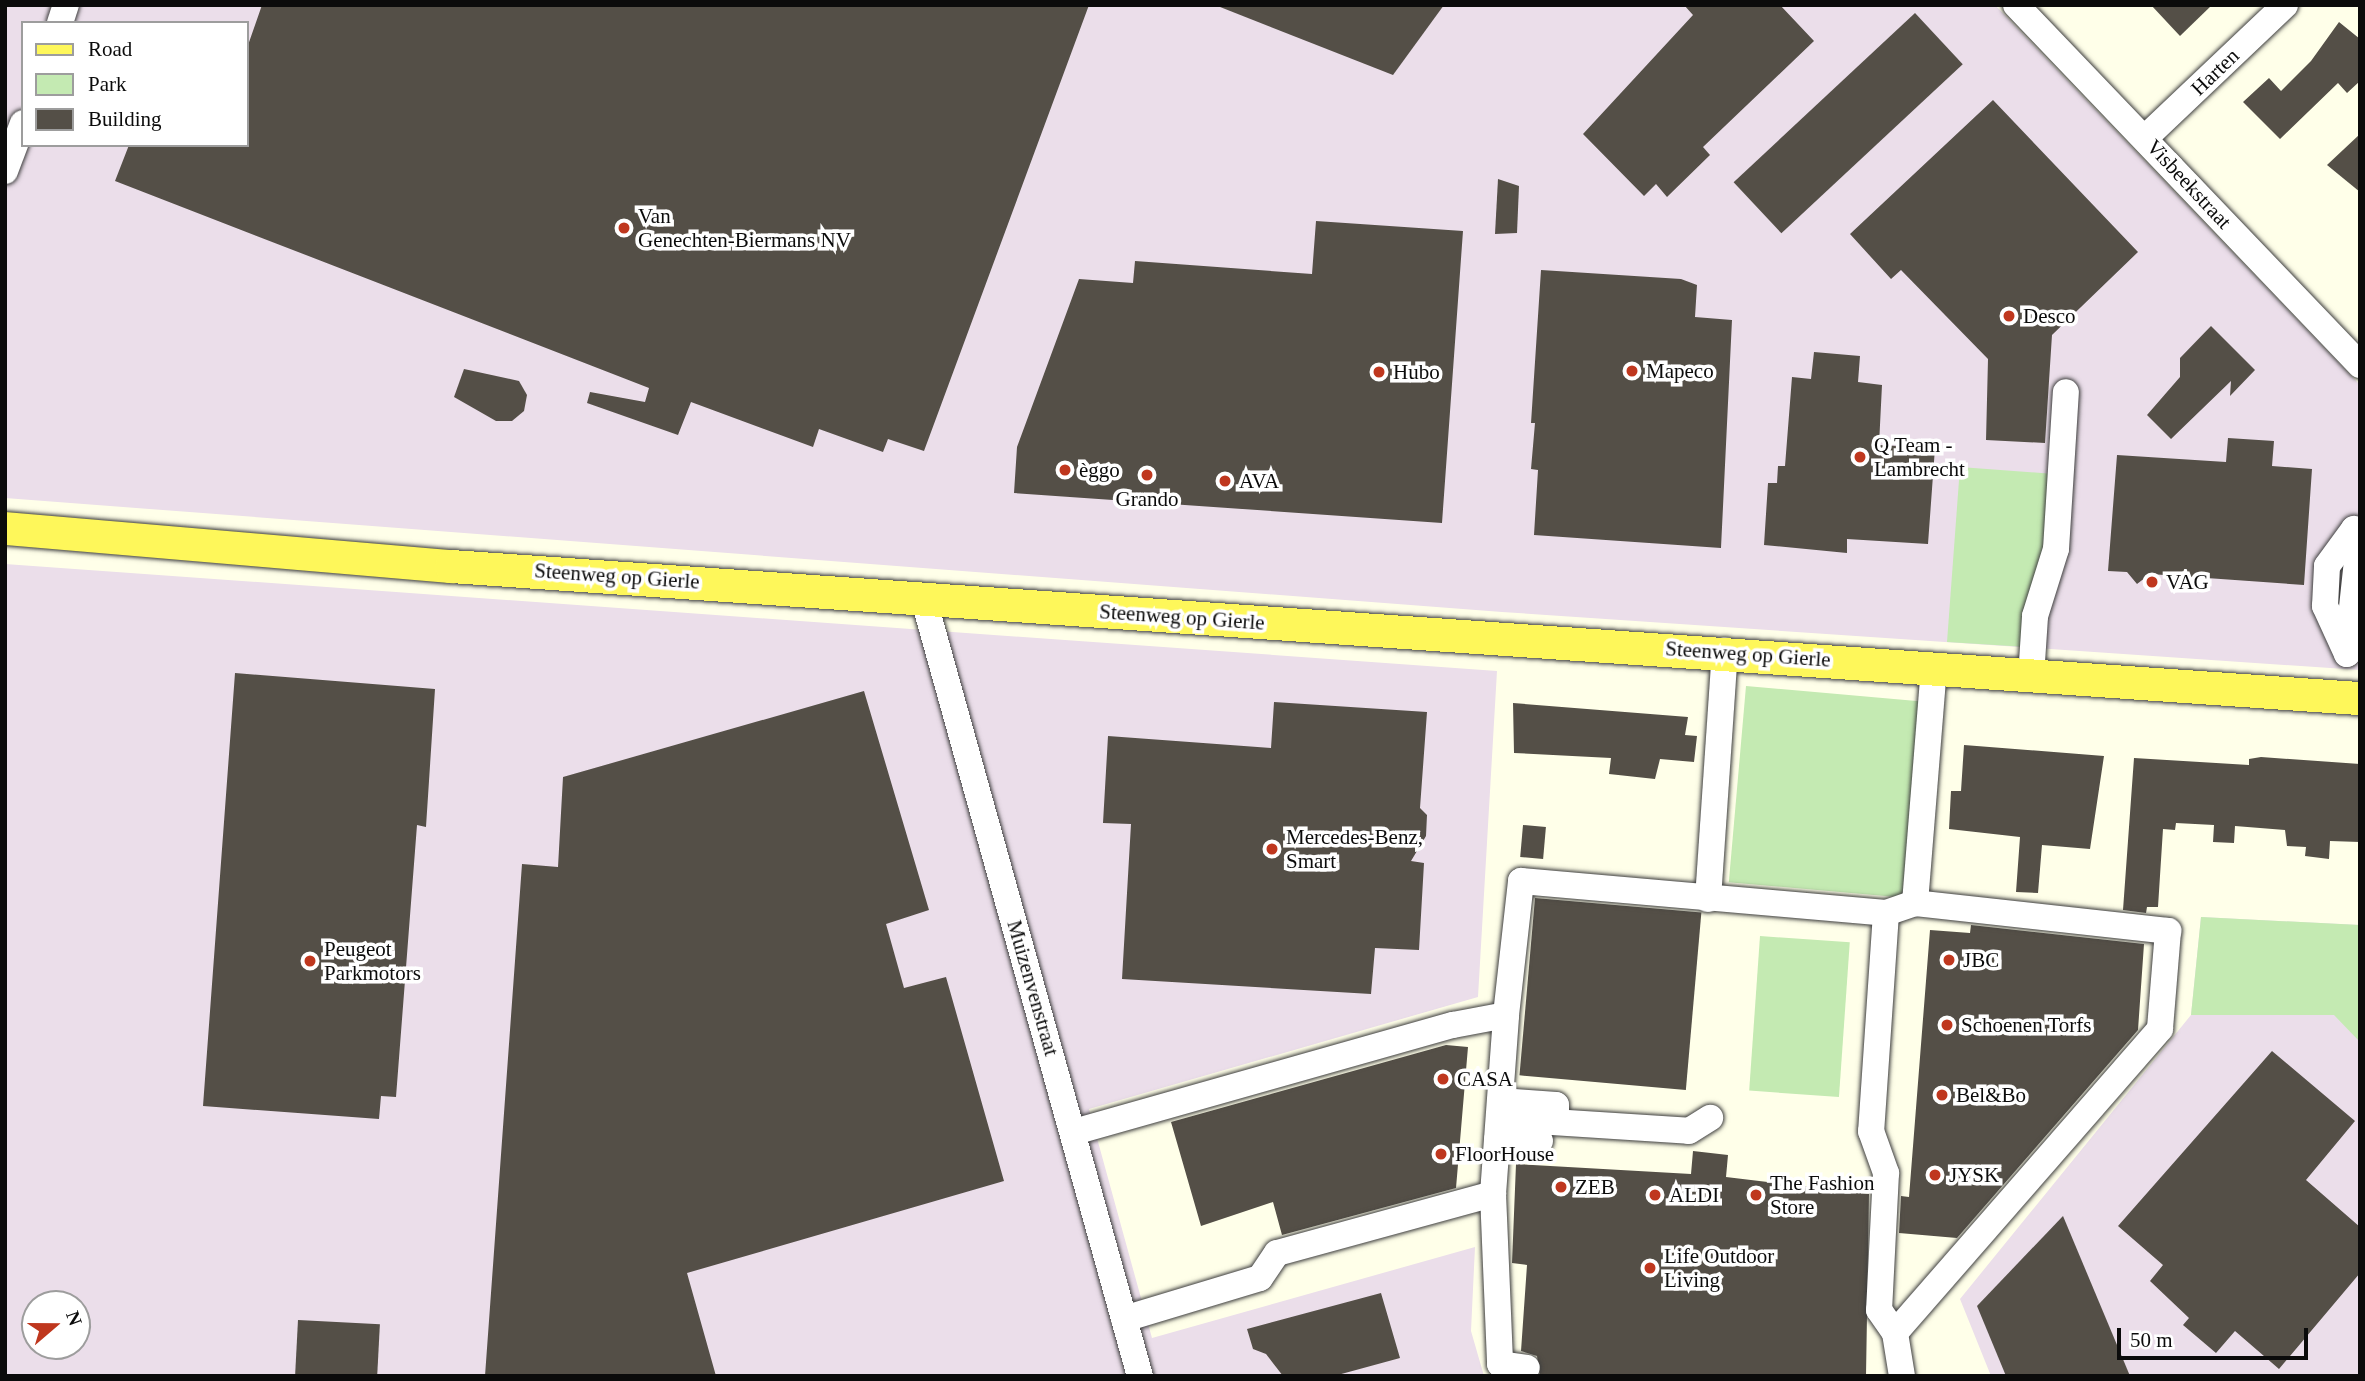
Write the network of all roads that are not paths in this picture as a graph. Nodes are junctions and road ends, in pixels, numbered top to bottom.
1 (2016, 5) edge
2 (2285, 5) edge
3 (21, 128) edge
4 (2145, 138) junction
5 (5, 171) edge
6 (2360, 365) edge
7 (2066, 392) dead end
8 (5, 528) edge
9 (2358, 533) edge
10 (923, 600) junction
11 (2360, 623) edge
12 (1725, 651) junction
13 (2347, 654) junction
14 (1934, 669) junction
15 (2031, 677) junction
16 (2354, 697) edge
17 (1708, 899) junction
18 (1916, 903) junction
19 (1886, 913) junction
20 (1506, 1015) junction
21 (1500, 1094) junction
22 (1710, 1118) dead end
23 (1575, 1123) junction
24 (1074, 1132) junction
25 (1497, 1140) junction
26 (1493, 1194) junction
27 (1124, 1319) junction
28 (1895, 1333) junction
29 (1527, 1368) dead end
30 (1140, 1376) edge
31 (1902, 1376) edge

1 - 4 street, Visbeekstraat
2 - 4 street, Harten
3 - 5 street
4 - 6 street, Visbeekstraat
7 - 15 street
8 - 10 main road, Steenweg op Gierle
9 - 13 street
10 - 12 main road, Steenweg op Gierle
10 - 24 street, Muizenvenstraat
11 - 13 street
12 - 14 main road, Steenweg op Gierle
12 - 17 street
13 - 16 street
14 - 15 main road, Steenweg op Gierle
14 - 18 street
15 - 16 main road, Steenweg op Gierle
17 - 19 street
17 - 20 street
18 - 19 street
18 - 28 street
19 - 28 street
20 - 21 street
20 - 24 street
21 - 23 street
21 - 23 street
21 - 25 street
22 - 23 street
23 - 25 street
24 - 27 street, Muizenvenstraat
25 - 26 street
26 - 27 street
26 - 29 street
27 - 30 street, Muizenvenstraat
28 - 31 street

